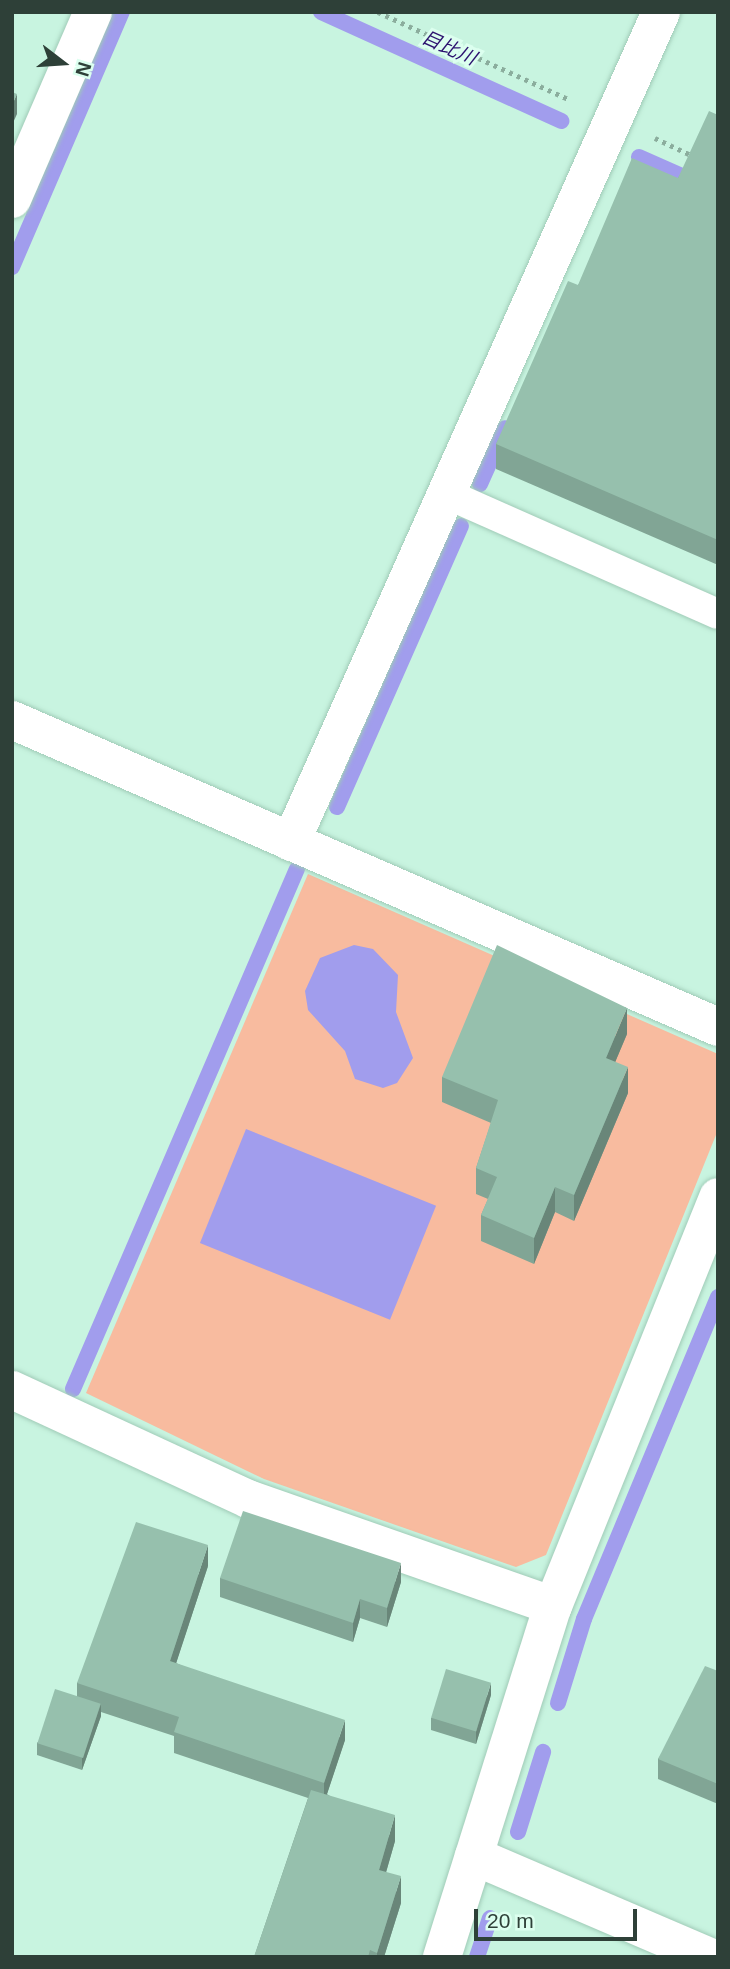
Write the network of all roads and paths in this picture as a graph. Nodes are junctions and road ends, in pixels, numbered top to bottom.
1 (93, 12) edge
2 (378, 12) edge
3 (661, 12) edge
4 (614, 120) junction
5 (706, 162) edge
6 (12, 199) edge
7 (447, 494) junction
8 (718, 614) edge
9 (12, 720) edge
10 (291, 842) junction
11 (718, 1027) edge
12 (718, 1197) edge
13 (12, 1390) edge
14 (553, 1606) junction
15 (474, 1856) junction
16 (442, 1957) edge
17 (709, 1957) edge

1 - 6 street
2 - 4 path
3 - 4 street
4 - 5 path
4 - 7 street
7 - 8 lane
7 - 10 street
9 - 10 street
10 - 11 street
12 - 14 street
13 - 14 street
14 - 15 street
15 - 16 street
15 - 17 street

